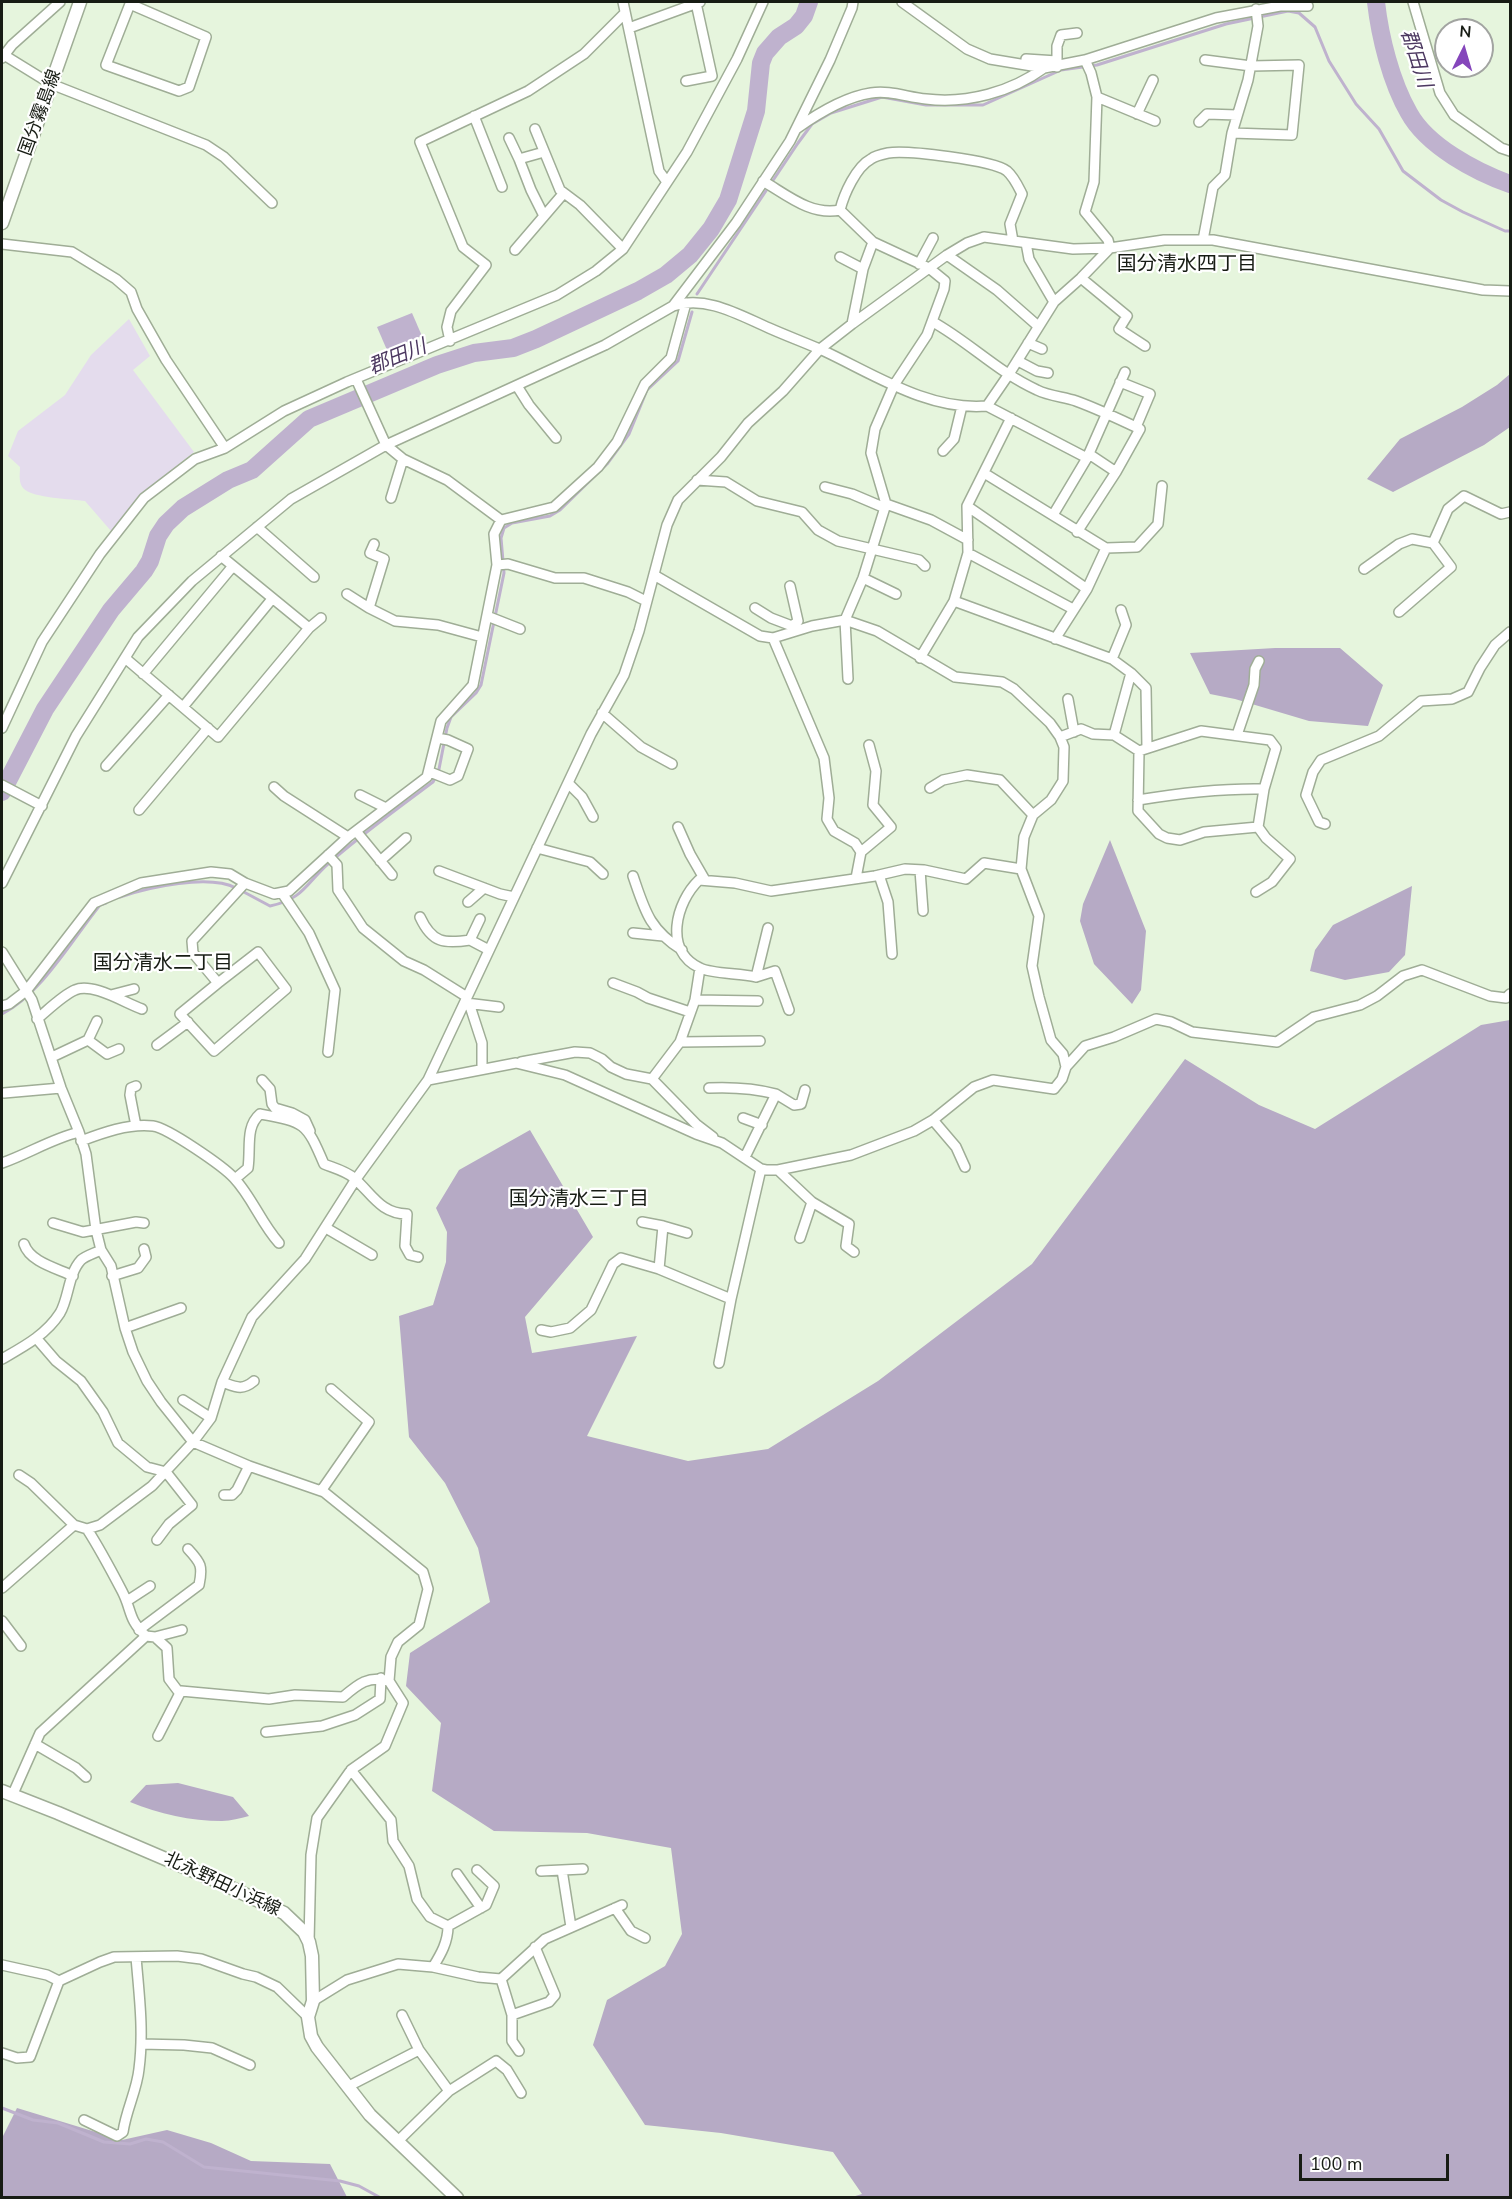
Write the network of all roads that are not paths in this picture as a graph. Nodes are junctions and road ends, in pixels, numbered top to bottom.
1 (60, 2) edge
2 (80, 2) edge
3 (623, 2) edge
4 (699, 2) edge
5 (764, 2) edge
6 (853, 2) edge
7 (902, 2) edge
8 (1413, 2) edge
9 (130, 3) edge
10 (1308, 6) dead end
11 (1256, 10) junction
12 (625, 13) junction
13 (629, 28) junction
14 (1077, 33) dead end
15 (3, 57) edge
16 (1026, 59) dead end
17 (1205, 60) dead end
18 (1085, 61) junction
19 (1057, 64) junction
20 (1251, 66) junction
21 (1044, 68) junction
22 (1153, 80) dead end
23 (686, 81) dead end
24 (51, 84) junction
25 (1097, 97) junction
26 (1137, 114) junction
27 (1237, 115) junction
28 (474, 116) junction
29 (1155, 121) dead end
30 (1199, 122) dead end
31 (535, 129) dead end
32 (795, 130) junction
33 (1232, 133) junction
34 (509, 138) dead end
35 (1510, 151) edge
36 (544, 152) junction
37 (519, 159) junction
38 (667, 182) junction
39 (766, 183) junction
40 (502, 187) dead end
41 (563, 194) junction
42 (272, 203) dead end
43 (840, 210) junction
44 (544, 216) junction
45 (2, 224) edge
46 (933, 238) dead end
47 (1203, 240) junction
48 (1013, 241) junction
49 (873, 242) junction
50 (1026, 243) junction
51 (2, 244) edge
52 (1110, 248) junction
53 (623, 249) junction
54 (515, 250) dead end
55 (947, 255) junction
56 (840, 257) dead end
57 (919, 264) junction
58 (929, 268) junction
59 (863, 269) junction
60 (1081, 278) junction
61 (1510, 291) edge
62 (1054, 302) junction
63 (686, 303) junction
64 (673, 306) junction
65 (933, 322) junction
66 (852, 324) junction
67 (1038, 326) junction
68 (450, 341) junction
69 (1028, 342) junction
70 (1145, 346) dead end
71 (1042, 349) dead end
72 (820, 350) junction
73 (1018, 361) junction
74 (1048, 372) dead end
75 (1125, 372) dead end
76 (1010, 374) junction
77 (357, 381) junction
78 (1120, 382) junction
79 (894, 385) junction
80 (517, 386) junction
81 (962, 406) junction
82 (987, 406) junction
83 (1107, 413) junction
84 (1011, 418) junction
85 (1136, 427) junction
86 (556, 438) dead end
87 (384, 442) junction
88 (225, 448) junction
89 (943, 451) dead end
90 (1088, 456) junction
91 (403, 459) junction
92 (1116, 472) junction
93 (984, 473) junction
94 (697, 480) junction
95 (1162, 486) dead end
96 (825, 487) dead end
97 (391, 498) dead end
98 (886, 506) junction
99 (967, 506) junction
100 (1510, 512) edge
101 (1053, 515) junction
102 (501, 520) junction
103 (257, 527) junction
104 (1077, 532) junction
105 (968, 540) junction
106 (1433, 543) junction
107 (374, 544) dead end
108 (872, 548) junction
109 (1106, 548) junction
110 (968, 553) junction
111 (221, 556) junction
112 (502, 564) junction
113 (233, 566) junction
114 (925, 566) dead end
115 (1364, 569) dead end
116 (654, 574) junction
117 (314, 577) dead end
118 (863, 578) junction
119 (790, 586) dead end
120 (1088, 590) junction
121 (346, 594) dead end
122 (896, 594) dead end
123 (273, 599) junction
124 (646, 602) junction
125 (954, 602) junction
126 (369, 608) junction
127 (755, 608) dead end
128 (1073, 609) junction
129 (1121, 610) dead end
130 (1399, 612) dead end
131 (488, 616) junction
132 (321, 618) dead end
133 (845, 620) junction
134 (309, 628) junction
135 (793, 628) junction
136 (520, 629) dead end
137 (1510, 632) edge
138 (482, 637) junction
139 (773, 638) junction
140 (1055, 639) junction
141 (124, 658) junction
142 (920, 658) junction
143 (1112, 659) junction
144 (1259, 661) dead end
145 (1131, 673) junction
146 (143, 674) junction
147 (848, 679) dead end
148 (169, 695) junction
149 (1068, 699) dead end
150 (183, 707) junction
151 (602, 714) junction
152 (2, 728) edge
153 (208, 728) junction
154 (1074, 732) junction
155 (1114, 735) junction
156 (1237, 735) junction
157 (1060, 736) junction
158 (441, 739) junction
159 (869, 745) dead end
160 (1143, 749) junction
161 (672, 764) dead end
162 (106, 766) dead end
163 (430, 772) junction
164 (568, 783) junction
165 (2, 785) edge
166 (274, 787) dead end
167 (930, 788) dead end
168 (1264, 789) junction
169 (360, 795) dead end
170 (1138, 800) junction
171 (42, 806) junction
172 (386, 808) junction
173 (139, 810) dead end
174 (1033, 815) junction
175 (593, 817) dead end
176 (1325, 824) dead end
177 (1258, 826) junction
178 (678, 827) dead end
179 (357, 831) junction
180 (348, 837) junction
181 (406, 837) dead end
182 (537, 848) junction
183 (861, 852) junction
184 (329, 855) junction
185 (380, 861) junction
186 (1021, 869) junction
187 (920, 870) junction
188 (440, 871) dead end
189 (603, 874) dead end
190 (392, 875) dead end
191 (879, 875) junction
192 (633, 876) dead end
193 (856, 878) junction
194 (705, 880) junction
195 (2, 883) edge
196 (241, 888) junction
197 (484, 888) junction
198 (1256, 892) dead end
199 (283, 894) junction
200 (514, 897) junction
201 (468, 902) dead end
202 (923, 911) dead end
203 (420, 917) dead end
204 (480, 919) dead end
205 (768, 928) dead end
206 (633, 933) dead end
207 (663, 936) junction
208 (470, 940) junction
209 (489, 950) junction
210 (682, 950) junction
211 (2, 952) edge
212 (892, 954) dead end
213 (700, 968) junction
214 (756, 977) junction
215 (218, 983) junction
216 (613, 983) dead end
217 (134, 989) dead end
218 (26, 991) junction
219 (1510, 994) edge
220 (111, 995) junction
221 (695, 1000) junction
222 (467, 1001) junction
223 (758, 1001) dead end
224 (2, 1006) edge
225 (499, 1007) dead end
226 (142, 1009) dead end
227 (789, 1010) dead end
228 (690, 1012) junction
229 (37, 1019) junction
230 (97, 1021) dead end
231 (188, 1022) junction
232 (88, 1040) junction
233 (760, 1041) dead end
234 (680, 1042) junction
235 (157, 1045) dead end
236 (119, 1049) dead end
237 (328, 1052) dead end
238 (52, 1057) junction
239 (516, 1063) junction
240 (1066, 1067) junction
241 (482, 1070) junction
242 (652, 1078) junction
243 (262, 1080) dead end
244 (428, 1080) junction
245 (135, 1086) dead end
246 (61, 1088) junction
247 (709, 1088) dead end
248 (805, 1089) dead end
249 (4, 1093) dead end
250 (776, 1094) junction
251 (743, 1118) dead end
252 (933, 1120) junction
253 (762, 1125) junction
254 (136, 1126) junction
255 (310, 1133) junction
256 (80, 1137) junction
257 (722, 1143) junction
258 (745, 1157) junction
259 (2, 1163) edge
260 (965, 1167) dead end
261 (761, 1169) junction
262 (778, 1170) junction
263 (235, 1179) junction
264 (356, 1179) junction
265 (812, 1202) junction
266 (642, 1222) dead end
267 (53, 1223) dead end
268 (144, 1223) dead end
269 (663, 1226) junction
270 (326, 1228) junction
271 (96, 1230) junction
272 (687, 1233) dead end
273 (800, 1238) dead end
274 (279, 1243) dead end
275 (24, 1244) dead end
276 (144, 1249) dead end
277 (101, 1250) junction
278 (854, 1252) dead end
279 (372, 1255) dead end
280 (418, 1257) dead end
281 (659, 1269) junction
282 (73, 1276) junction
283 (112, 1276) junction
284 (731, 1299) junction
285 (181, 1308) dead end
286 (125, 1328) junction
287 (541, 1330) dead end
288 (37, 1339) junction
289 (2, 1359) edge
290 (719, 1363) dead end
291 (255, 1381) dead end
292 (222, 1382) junction
293 (331, 1389) dead end
294 (183, 1401) dead end
295 (211, 1418) junction
296 (193, 1442) junction
297 (249, 1466) junction
298 (166, 1472) junction
299 (19, 1475) dead end
300 (321, 1491) junction
301 (224, 1495) dead end
302 (75, 1525) junction
303 (87, 1529) junction
304 (157, 1540) dead end
305 (188, 1549) dead end
306 (150, 1586) dead end
307 (2, 1588) edge
308 (127, 1601) junction
309 (2, 1621) edge
310 (182, 1630) dead end
311 (147, 1634) junction
312 (21, 1646) dead end
313 (385, 1679) junction
314 (181, 1691) junction
315 (266, 1732) dead end
316 (158, 1736) dead end
317 (35, 1744) junction
318 (351, 1770) junction
319 (86, 1777) dead end
320 (7, 1793) edge
321 (583, 1869) dead end
322 (477, 1870) dead end
323 (562, 1870) junction
324 (541, 1871) dead end
325 (457, 1874) dead end
326 (481, 1908) junction
327 (448, 1926) junction
328 (571, 1928) junction
329 (645, 1938) dead end
330 (309, 1942) junction
331 (536, 1947) junction
332 (136, 1957) junction
333 (2, 1965) edge
334 (433, 1967) junction
335 (501, 1979) junction
336 (59, 1982) junction
337 (313, 2001) junction
338 (402, 2015) dead end
339 (512, 2015) junction
340 (308, 2017) junction
341 (141, 2044) junction
342 (419, 2050) junction
343 (519, 2051) dead end
344 (2, 2053) edge
345 (250, 2065) dead end
346 (347, 2087) junction
347 (449, 2091) junction
348 (521, 2093) dead end
349 (84, 2120) dead end
350 (398, 2141) junction
351 (457, 2198) edge

1 - 15 street
2 - 24 main road, 国分霧島線
3 - 12 street
4 - 13 street
4 - 23 street
5 - 38 street
6 - 32 street
7 - 21 street
8 - 35 street
9 - 9 street
10 - 11 street
11 - 18 street
11 - 20 street
12 - 13 street
12 - 28 street
13 - 38 street
14 - 19 street
15 - 24 street
16 - 19 street
17 - 20 street
18 - 19 street
18 - 25 street
19 - 21 street
20 - 27 street
20 - 33 street
21 - 32 street
22 - 26 street
24 - 42 street
24 - 45 main road, 国分霧島線
25 - 26 street
25 - 52 street
26 - 29 street
27 - 30 street
27 - 33 street
28 - 40 street
28 - 68 street
31 - 36 street
32 - 39 street
33 - 47 street
34 - 37 street
36 - 37 street
36 - 41 street
37 - 44 street
38 - 53 street
39 - 43 street
39 - 64 street
41 - 44 street
41 - 53 street
43 - 48 street
43 - 49 street
44 - 54 street
46 - 57 street
47 - 52 street
47 - 61 street
48 - 50 street
48 - 55 street
49 - 57 street
49 - 59 street
50 - 52 street
50 - 62 street
51 - 88 street
52 - 60 street
53 - 68 street
55 - 58 street
55 - 67 street
56 - 59 street
57 - 58 street
58 - 65 street
58 - 66 street
59 - 66 street
60 - 62 street
60 - 70 street
62 - 67 street
63 - 64 street
63 - 72 street
63 - 102 street
64 - 80 street
65 - 76 street
65 - 79 street
66 - 72 street
67 - 69 street
68 - 77 street
69 - 71 street
69 - 73 street
72 - 79 street
72 - 94 street
73 - 74 street
73 - 76 street
75 - 78 street
76 - 82 street
76 - 83 street
77 - 87 street
77 - 88 street
78 - 83 street
78 - 85 street
79 - 81 street
79 - 98 street
80 - 86 street
80 - 87 street
81 - 82 street
81 - 89 street
82 - 84 street
83 - 85 street
83 - 90 street
84 - 90 street
84 - 93 street
85 - 92 street
87 - 91 street
87 - 103 street
88 - 152 street
90 - 92 street
90 - 101 street
91 - 97 street
91 - 102 street
92 - 104 street
93 - 99 street
93 - 101 street
94 - 108 street
94 - 116 street
95 - 109 street
96 - 98 street
98 - 105 street
98 - 108 street
99 - 105 street
99 - 120 street
100 - 106 street
101 - 104 street
102 - 112 street
103 - 111 street
103 - 117 street
104 - 109 street
105 - 110 street
106 - 115 street
106 - 130 street
107 - 126 street
108 - 114 street
108 - 118 street
109 - 120 street
110 - 125 street
110 - 128 street
111 - 113 street
111 - 141 street
112 - 124 street
112 - 131 street
113 - 123 street
113 - 146 street
116 - 124 street
116 - 139 street
118 - 122 street
118 - 133 street
119 - 135 street
120 - 128 street
121 - 126 street
123 - 134 street
123 - 150 street
124 - 151 street
125 - 140 street
125 - 142 street
126 - 138 street
127 - 135 street
128 - 140 street
129 - 143 street
131 - 136 street
131 - 138 street
132 - 134 street
133 - 135 street
133 - 142 street
133 - 147 street
134 - 153 street
135 - 139 street
137 - 176 street
138 - 158 street
139 - 183 street
140 - 143 street
141 - 146 street
141 - 171 street
142 - 157 street
143 - 145 street
144 - 156 street
145 - 155 street
145 - 160 street
146 - 148 street
148 - 150 street
148 - 162 street
149 - 154 street
150 - 153 street
151 - 161 street
151 - 164 street
153 - 173 street
154 - 155 street
154 - 157 street
155 - 160 street
156 - 160 street
156 - 168 street
157 - 174 street
158 - 163 street
158 - 163 street
159 - 183 street
160 - 170 street
163 - 172 street
164 - 175 street
164 - 182 street
165 - 171 street
166 - 180 street
167 - 174 street
168 - 170 street
168 - 177 street
169 - 172 street
170 - 177 street
171 - 195 street
172 - 179 street
174 - 186 street
177 - 198 street
178 - 194 street
179 - 180 street
179 - 185 street
180 - 184 street
181 - 185 street
182 - 189 street
182 - 200 street
183 - 193 street
184 - 199 street
184 - 222 street
185 - 190 street
186 - 187 street
186 - 240 street
187 - 191 street
187 - 202 street
188 - 197 street
191 - 193 street
191 - 212 street
192 - 207 street
193 - 194 street
194 - 210 street
196 - 199 street
196 - 215 street
196 - 218 street
197 - 200 street
197 - 201 street
199 - 237 street
200 - 209 street
203 - 208 street
204 - 208 street
205 - 214 street
206 - 207 street
207 - 210 street
208 - 209 street
209 - 222 street
210 - 213 street
211 - 218 street
213 - 214 street
213 - 221 street
214 - 227 street
215 - 231 street
215 - 231 street
216 - 228 street
217 - 220 street
218 - 224 street
218 - 229 street
219 - 240 street
220 - 226 street
220 - 229 street
221 - 223 street
221 - 228 street
222 - 225 street
222 - 241 street
222 - 244 street
228 - 234 street
229 - 238 street
230 - 232 street
231 - 235 street
232 - 236 street
232 - 238 street
233 - 234 street
234 - 242 street
238 - 246 street
239 - 241 street
239 - 242 street
239 - 257 street
240 - 252 street
241 - 244 street
242 - 257 street
243 - 255 street
244 - 264 street
245 - 254 street
246 - 249 street
246 - 256 street
247 - 250 street
248 - 250 street
250 - 253 street
251 - 253 street
252 - 260 street
252 - 262 street
253 - 258 street
254 - 256 street
254 - 263 street
255 - 263 street
255 - 264 street
256 - 259 street
256 - 271 street
257 - 258 street
258 - 261 street
261 - 262 street
261 - 284 street
262 - 265 street
263 - 274 street
264 - 270 street
264 - 280 street
265 - 273 street
265 - 278 street
266 - 269 street
267 - 271 street
268 - 271 street
269 - 272 street
269 - 281 street
270 - 279 street
270 - 292 street
271 - 277 street
275 - 282 street
276 - 283 street
277 - 282 street
277 - 283 street
281 - 284 street
281 - 287 street
282 - 288 street
283 - 286 street
284 - 290 street
285 - 286 street
286 - 296 street
288 - 289 street
288 - 298 street
291 - 292 street
292 - 295 street
293 - 300 street
294 - 295 street
295 - 296 street
296 - 297 street
296 - 298 street
297 - 300 street
297 - 301 street
298 - 303 street
298 - 304 street
299 - 302 street
300 - 313 street
302 - 303 street
302 - 307 street
303 - 308 street
305 - 311 street
306 - 308 street
308 - 311 street
309 - 312 street
310 - 311 street
311 - 314 street
311 - 317 street
313 - 314 street
313 - 315 street
313 - 318 street
314 - 316 street
317 - 319 street
317 - 320 street
318 - 327 street
318 - 330 street
320 - 330 main road, 北永野田小浜線
321 - 323 street
322 - 326 street
323 - 324 street
323 - 328 street
325 - 326 street
326 - 327 street
327 - 334 street
328 - 329 street
328 - 331 street
330 - 337 main road
331 - 335 street
331 - 339 street
332 - 336 street
332 - 340 street
332 - 341 street
333 - 336 street
334 - 335 street
334 - 337 street
335 - 339 street
336 - 344 street
337 - 340 main road
338 - 342 street
339 - 343 street
340 - 346 main road
341 - 345 street
341 - 349 street
342 - 346 street
342 - 347 street
346 - 350 main road
347 - 348 street
347 - 350 street
350 - 351 main road

